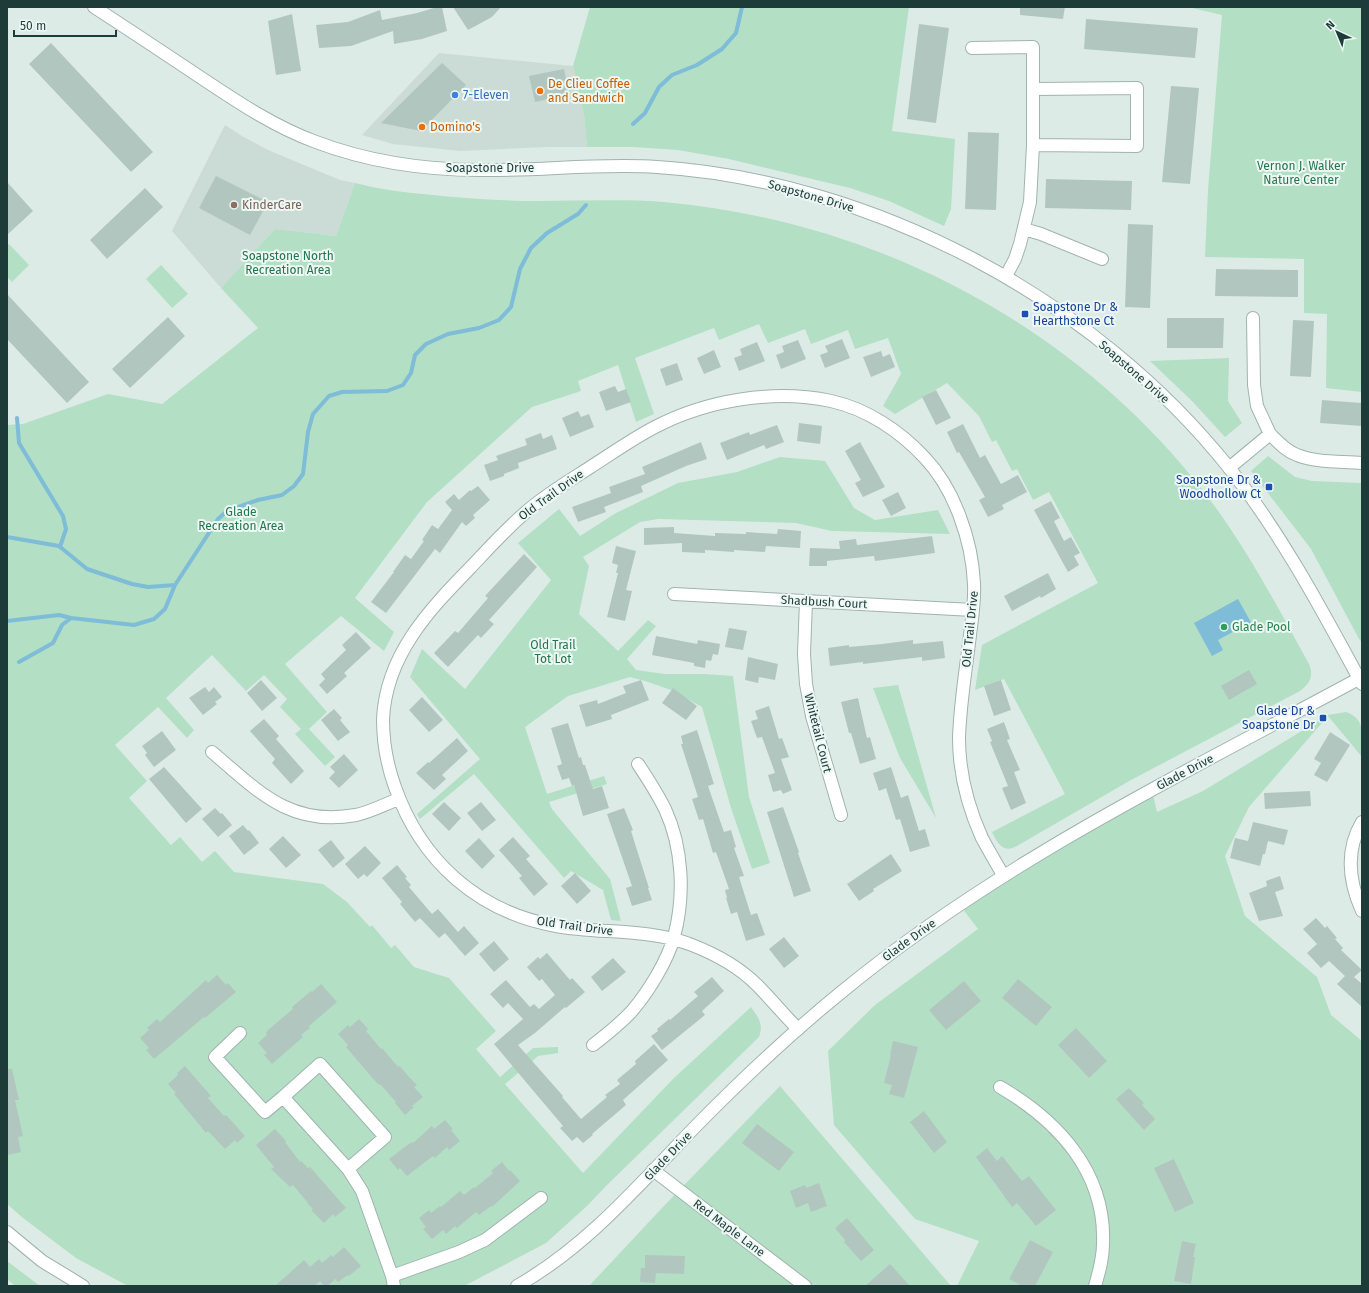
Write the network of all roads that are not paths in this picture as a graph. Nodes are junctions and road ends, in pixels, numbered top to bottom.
1 (94, 7) edge
2 (972, 48) dead end
3 (1034, 89) junction
4 (1033, 145) junction
5 (1024, 229) junction
6 (1102, 259) dead end
7 (1006, 276) junction
8 (1253, 318) dead end
9 (1270, 434) junction
10 (1362, 463) edge
11 (1229, 468) junction
12 (674, 594) dead end
13 (806, 601) junction
14 (973, 610) junction
15 (1361, 680) edge
16 (212, 752) dead end
17 (638, 764) dead end
18 (399, 799) junction
19 (841, 815) dead end
20 (1362, 822) edge
21 (1004, 875) junction
22 (1362, 912) edge
23 (674, 939) junction
24 (798, 1029) junction
25 (240, 1032) dead end
26 (593, 1045) dead end
27 (1000, 1086) dead end
28 (283, 1097) junction
29 (348, 1169) junction
30 (653, 1170) junction
31 (541, 1198) dead end
32 (7, 1232) edge
33 (393, 1281) edge
34 (83, 1286) edge
35 (517, 1286) edge
36 (805, 1286) edge
37 (1095, 1286) edge

1 - 7 street, Soapstone Drive
2 - 3 street
3 - 4 street
3 - 4 street
4 - 5 street
5 - 6 street
5 - 7 street
7 - 11 street, Soapstone Drive
8 - 9 street
9 - 10 street
9 - 11 street
11 - 15 street, Soapstone Drive
12 - 13 street, Shadbush Court
13 - 14 street, Shadbush Court
13 - 19 street, Whitetail Court
14 - 18 street, Old Trail Drive
14 - 21 street, Old Trail Drive
15 - 21 street, Glade Drive
16 - 18 street
17 - 23 street
18 - 23 street, Old Trail Drive
20 - 22 street
21 - 24 street, Glade Drive
23 - 24 street, Old Trail Drive
23 - 26 street
24 - 30 street, Glade Drive
25 - 28 street
27 - 37 street
28 - 29 street
28 - 29 street
29 - 33 street
30 - 35 street, Glade Drive
30 - 36 street, Red Maple Lane
31 - 33 street
32 - 34 street

